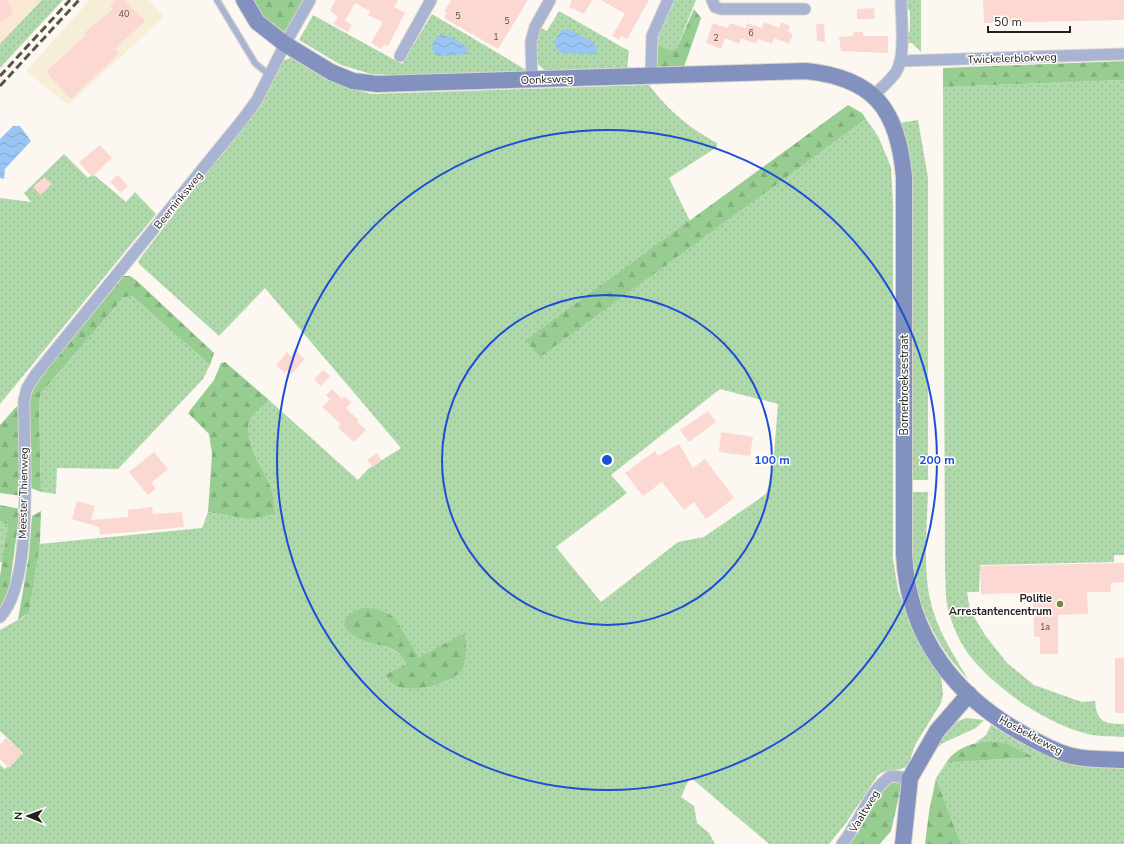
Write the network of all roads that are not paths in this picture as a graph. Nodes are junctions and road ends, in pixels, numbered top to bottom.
1 (217, 0) edge
2 (244, 0) edge
3 (310, 0) edge
4 (431, 0) edge
5 (550, 0) edge
6 (668, 0) edge
7 (712, 0) edge
8 (901, 0) edge
9 (805, 9) dead end
10 (285, 44) junction
11 (1124, 54) edge
12 (400, 56) dead end
13 (900, 61) junction
14 (268, 74) junction
15 (651, 75) junction
16 (532, 79) junction
17 (874, 95) junction
18 (27, 388) joint
19 (0, 617) edge
20 (969, 694) junction
21 (1124, 760) edge
22 (910, 778) junction
23 (842, 844) edge
24 (903, 844) edge

1 - 14 lane
2 - 10 main road, Oonksweg
3 - 10 street, Beerninksweg
4 - 12 street
5 - 16 street
6 - 15 street
7 - 9 street
8 - 13 street
10 - 14 street, Beerninksweg
10 - 16 main road, Oonksweg
11 - 13 street, Twickelerblokweg
13 - 17 street
14 - 18 street, Beerninksweg
15 - 16 main road, Oonksweg
15 - 17 main road, Oonksweg
17 - 20 main road, Bornerbroeksestraat
18 - 19 street, Meester Thienweg
20 - 21 main road, Hosbekkeweg
20 - 22 main road
22 - 23 street, Vaaltweg
22 - 24 main road

